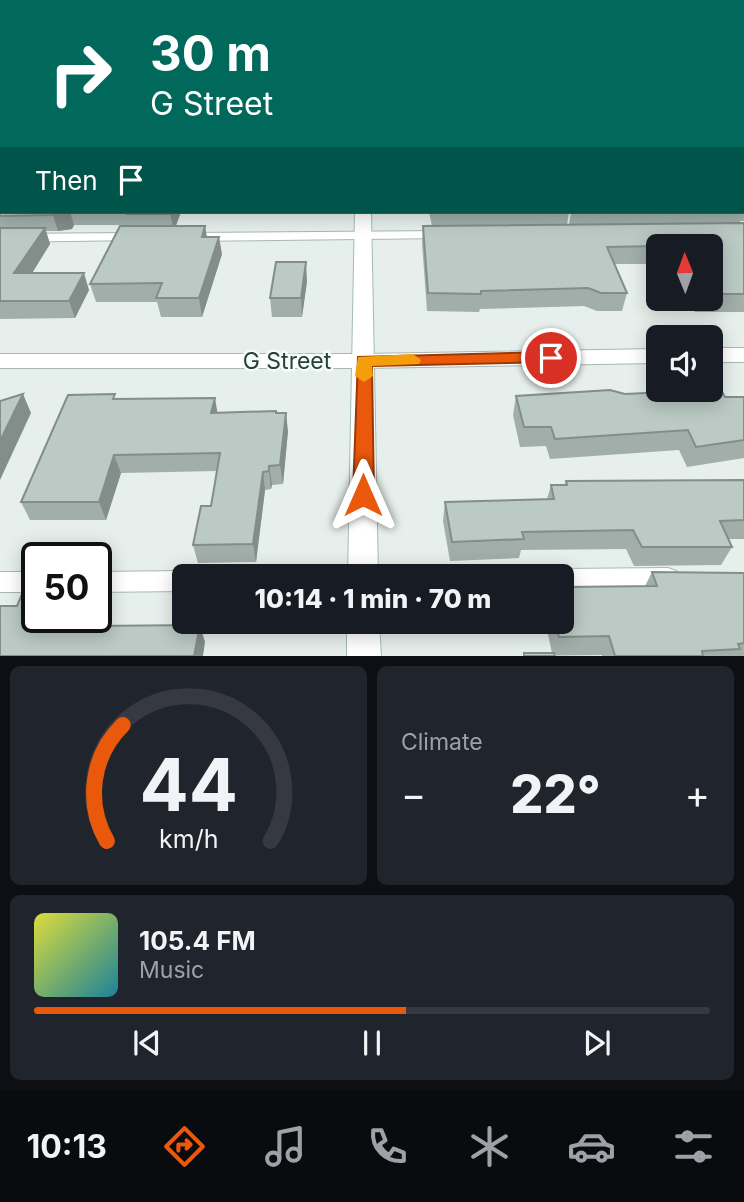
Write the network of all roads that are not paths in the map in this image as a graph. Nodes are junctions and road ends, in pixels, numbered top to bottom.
1 (363, 214) edge
2 (458, 235) edge
3 (363, 236) junction
4 (0, 238) edge
5 (723, 355) edge
6 (744, 355) edge
7 (646, 356) edge
8 (0, 361) edge
9 (364, 361) junction
10 (363, 564) edge
11 (692, 578) edge
12 (574, 579) edge
13 (172, 581) edge
14 (0, 582) edge
15 (21, 582) edge
16 (112, 582) edge
17 (363, 634) edge
18 (364, 656) edge

1 - 3 street
2 - 3 lane
3 - 4 lane
3 - 9 street
5 - 6 street
7 - 9 street, G Street
8 - 9 street, G Street
9 - 10 street
11 - 12 lane
13 - 16 lane
14 - 15 lane
17 - 18 street

